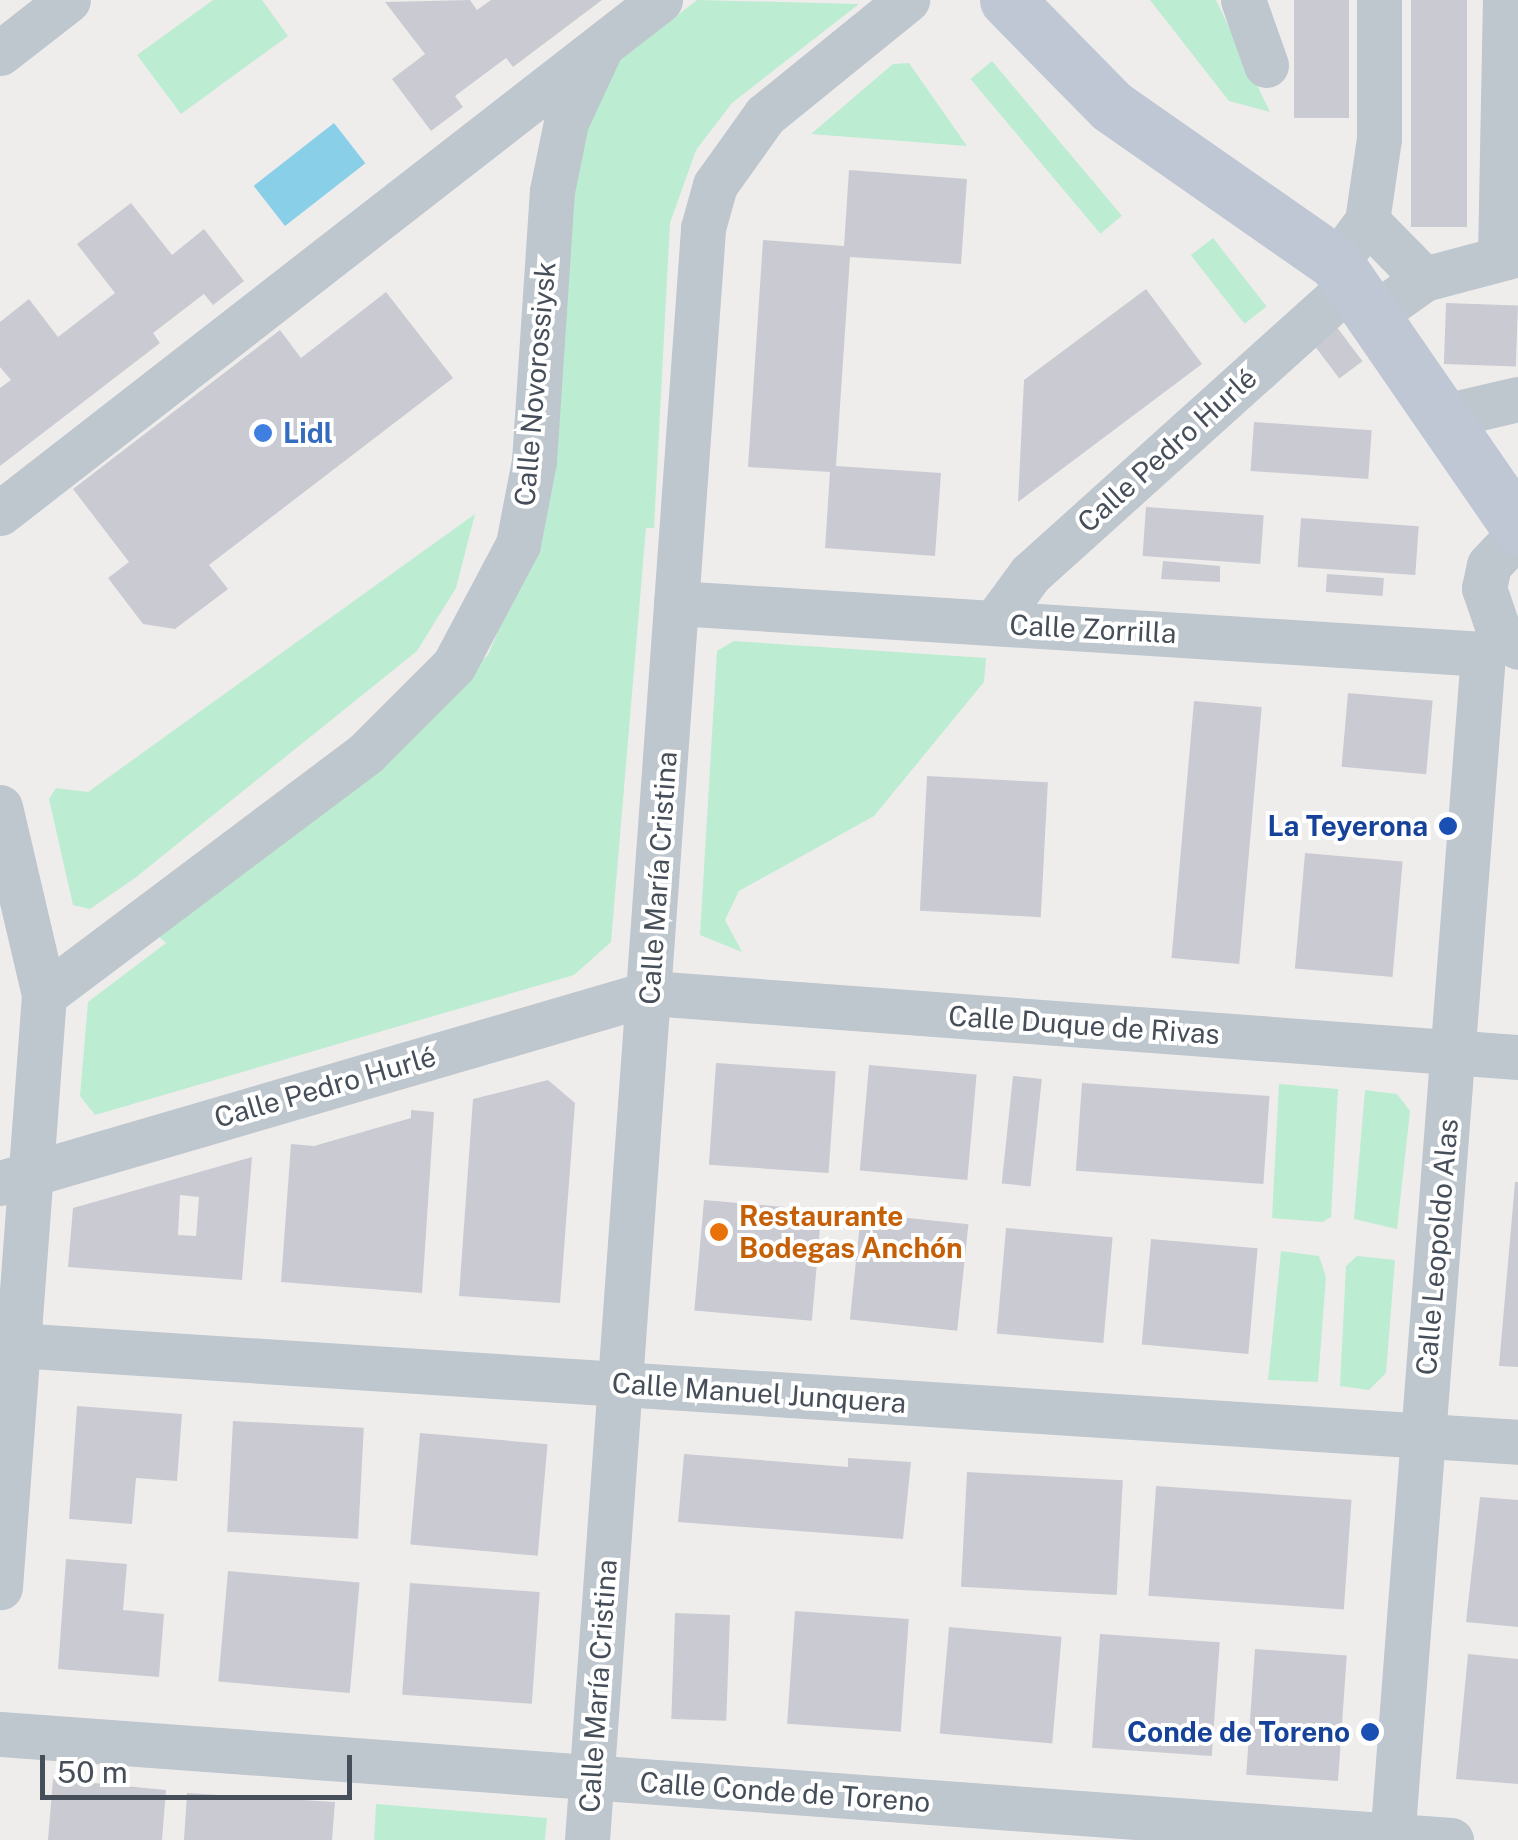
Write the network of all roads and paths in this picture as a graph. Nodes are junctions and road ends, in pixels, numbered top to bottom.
1 (68, 0) edge
2 (660, 0) edge
3 (907, 0) edge
4 (1007, 0) edge
5 (1244, 0) edge
6 (1378, 0) edge
7 (1505, 0) edge
8 (600, 49) junction
9 (0, 53) edge
10 (1266, 65) dead end
11 (1509, 256) edge
12 (1356, 272) junction
13 (1424, 279) junction
14 (1518, 399) edge
15 (1446, 416) junction
16 (0, 513) edge
17 (1518, 527) edge
18 (1518, 534) edge
19 (676, 603) junction
20 (994, 623) junction
21 (1500, 644) edge
22 (0, 808) edge
23 (650, 993) junction
24 (44, 995) junction
25 (1452, 1053) junction
26 (1518, 1057) edge
27 (17, 1178) edge
28 (10, 1345) edge
29 (621, 1384) junction
30 (1422, 1435) junction
31 (1518, 1442) edge
32 (0, 1587) edge
33 (0, 1734) edge
34 (592, 1778) junction
35 (1392, 1838) edge
36 (587, 1840) edge
37 (1451, 1840) edge

1 - 9 street
2 - 8 street
3 - 19 street, Calle María Cristina
4 - 12 street
5 - 10 street
6 - 12 street
7 - 11 street
8 - 16 street
8 - 24 street, Calle Novorossiysk
11 - 13 street, Calle Pedro Hurlé
12 - 13 street, Calle Pedro Hurlé
12 - 13 street
12 - 15 street
12 - 20 street, Calle Pedro Hurlé
14 - 15 street
15 - 17 street
18 - 21 street
19 - 20 street, Calle Zorrilla
19 - 23 street, Calle María Cristina
20 - 21 street, Calle Zorrilla
21 - 25 street, Calle Leopoldo Alas
22 - 24 street
23 - 25 street, Calle Duque de Rivas
23 - 27 street, Calle Pedro Hurlé
23 - 29 street, Calle María Cristina
24 - 27 street
25 - 26 street, Calle Duque de Rivas
25 - 30 street, Calle Leopoldo Alas
27 - 28 street
28 - 29 street, Calle Manuel Junquera
28 - 32 street
29 - 30 street, Calle Manuel Junquera
29 - 34 street, Calle María Cristina
30 - 31 street, Calle Manuel Junquera
30 - 35 street, Calle Leopoldo Alas
33 - 34 street, Calle Conde de Toreno
34 - 35 street, Calle Conde de Toreno
34 - 36 street, Calle María Cristina
35 - 37 street, Calle Conde de Toreno

